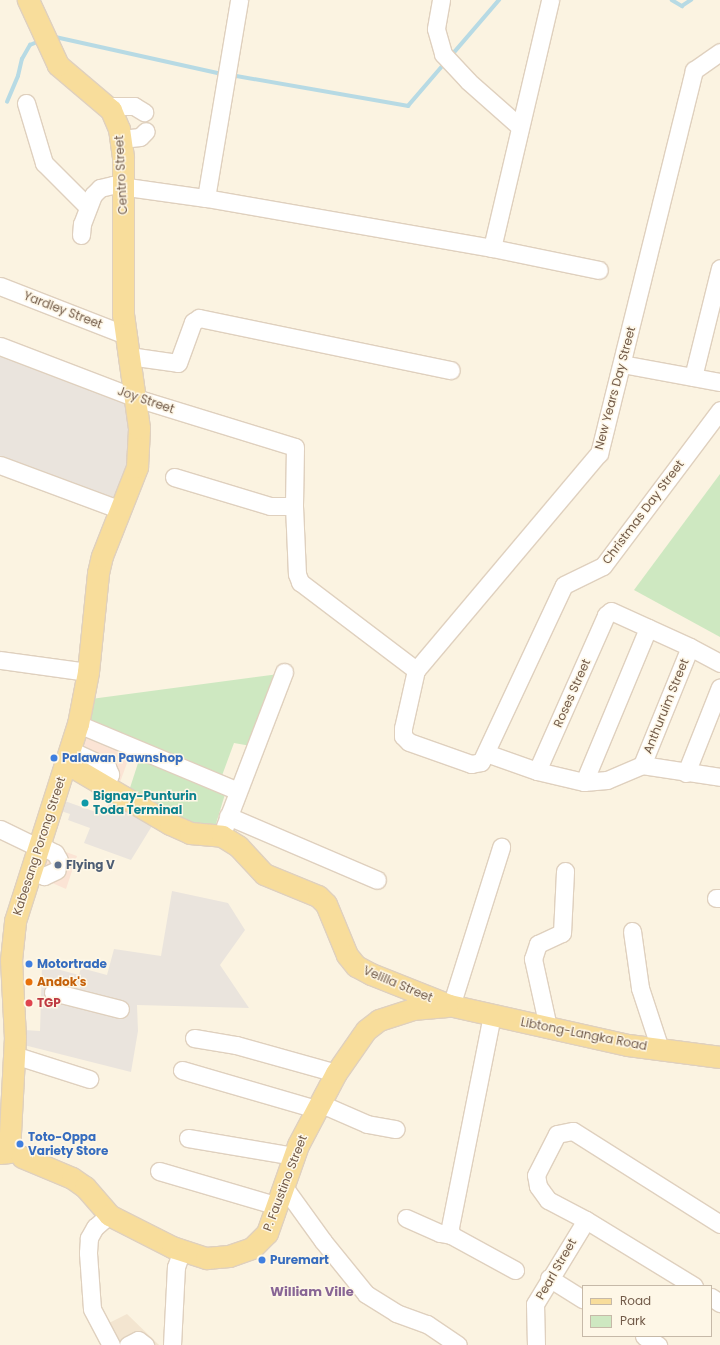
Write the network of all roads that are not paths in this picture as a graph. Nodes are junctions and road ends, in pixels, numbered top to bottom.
1 (239, 0) edge
2 (441, 0) edge
3 (550, 0) edge
4 (30, 4) edge
5 (720, 52) edge
6 (26, 103) dead end
7 (105, 106) junction
8 (144, 112) dead end
9 (520, 127) junction
10 (146, 131) dead end
11 (122, 139) junction
12 (124, 186) junction
13 (206, 198) junction
14 (87, 206) junction
15 (81, 235) dead end
16 (492, 248) junction
17 (720, 268) edge
18 (599, 270) dead end
19 (0, 286) edge
20 (126, 335) junction
21 (0, 346) edge
22 (129, 356) junction
23 (622, 364) junction
24 (451, 370) dead end
25 (693, 377) junction
26 (720, 382) edge
27 (136, 398) junction
28 (720, 410) edge
29 (0, 465) edge
30 (174, 477) dead end
31 (294, 506) junction
32 (121, 510) junction
33 (648, 628) junction
34 (690, 647) junction
35 (0, 660) edge
36 (720, 663) edge
37 (416, 670) junction
38 (88, 672) junction
39 (284, 672) dead end
40 (720, 687) edge
41 (78, 724) junction
42 (486, 753) junction
43 (74, 759) junction
44 (642, 765) junction
45 (537, 771) junction
46 (686, 773) junction
47 (720, 777) edge
48 (584, 782) junction
49 (238, 791) junction
50 (0, 829) edge
51 (37, 847) junction
52 (501, 847) dead end
53 (30, 871) junction
54 (565, 871) dead end
55 (377, 880) dead end
56 (632, 930) dead end
57 (6, 960) edge
58 (53, 992) dead end
59 (450, 1006) junction
60 (120, 1009) dead end
61 (492, 1015) junction
62 (548, 1027) junction
63 (194, 1038) dead end
64 (660, 1049) junction
65 (719, 1052) edge
66 (14, 1055) junction
67 (182, 1070) dead end
68 (336, 1073) junction
69 (89, 1079) dead end
70 (317, 1106) junction
71 (396, 1129) dead end
72 (188, 1138) dead end
73 (10, 1154) edge
74 (294, 1156) junction
75 (159, 1171) dead end
76 (281, 1197) junction
77 (109, 1215) junction
78 (406, 1218) dead end
79 (586, 1220) junction
80 (720, 1224) edge
81 (451, 1235) junction
82 (182, 1250) junction
83 (515, 1270) dead end
84 (549, 1278) junction
85 (692, 1285) edge
86 (582, 1297) edge
87 (646, 1337) edge
88 (111, 1345) edge
89 (128, 1345) edge
90 (144, 1345) edge
91 (172, 1345) edge
92 (458, 1345) edge
93 (536, 1345) edge
94 (658, 1345) edge

1 - 13 street
2 - 9 street
3 - 9 street
4 - 7 main road, Centro Street
5 - 23 street, New Years Day Street
6 - 14 street
7 - 8 street
7 - 11 main road, Centro Street
9 - 16 street
10 - 11 street
11 - 12 main road, Centro Street
12 - 13 street
12 - 14 street
12 - 20 main road, Centro Street
13 - 16 street
14 - 15 street
16 - 18 street
17 - 25 street
19 - 20 street, Yardley Street
20 - 22 main road, Kabesang Porong Street
21 - 27 street, Joy Street
22 - 24 street
22 - 27 main road, Kabesang Porong Street
23 - 25 street
23 - 37 street, New Years Day Street
25 - 26 street
27 - 31 street, Joy Street
27 - 32 main road, Kabesang Porong Street
28 - 42 street, Christmas Day Street
29 - 32 street
30 - 31 street
31 - 37 street
32 - 38 main road, Kabesang Porong Street
33 - 34 street
33 - 45 street, Roses Street
33 - 48 street
34 - 36 street
34 - 44 street, Anthuruim Street
35 - 38 street
37 - 42 street
38 - 41 main road, Kabesang Porong Street
39 - 49 street
40 - 46 street
41 - 43 main road, Kabesang Porong Street
41 - 49 street
42 - 45 street
43 - 51 main road, Kabesang Porong Street
43 - 59 main road, Velilla Street
44 - 46 street
44 - 48 street
45 - 48 street
46 - 47 street
49 - 55 street
50 - 51 street
51 - 53 main road, Kabesang Porong Street
51 - 53 street
52 - 59 street
53 - 57 main road, Kabesang Porong Street
54 - 62 street
56 - 64 street
57 - 66 main road, Kabesang Porong Street
58 - 60 street
59 - 61 main road, Libtong-Langka Road
59 - 68 main road, P. Faustino Street
61 - 62 main road, Libtong-Langka Road
61 - 81 street
62 - 64 main road, Libtong-Langka Road
63 - 68 street
64 - 65 main road, Libtong-Langka Road
66 - 69 street
66 - 73 main road, Kabesang Porong Street
67 - 70 street
68 - 70 main road, P. Faustino Street
70 - 71 street
70 - 74 main road, P. Faustino Street
72 - 74 street
73 - 77 main road, P. Faustino Street
74 - 76 main road, P. Faustino Street
75 - 76 street
76 - 82 main road, P. Faustino Street
76 - 92 street
77 - 82 main road, P. Faustino Street
77 - 88 street
78 - 81 street
79 - 80 street
79 - 84 street, Pearl Street
79 - 85 street
81 - 83 street
82 - 91 street
84 - 86 street
84 - 93 street, Pearl Street
87 - 94 street
89 - 90 street

